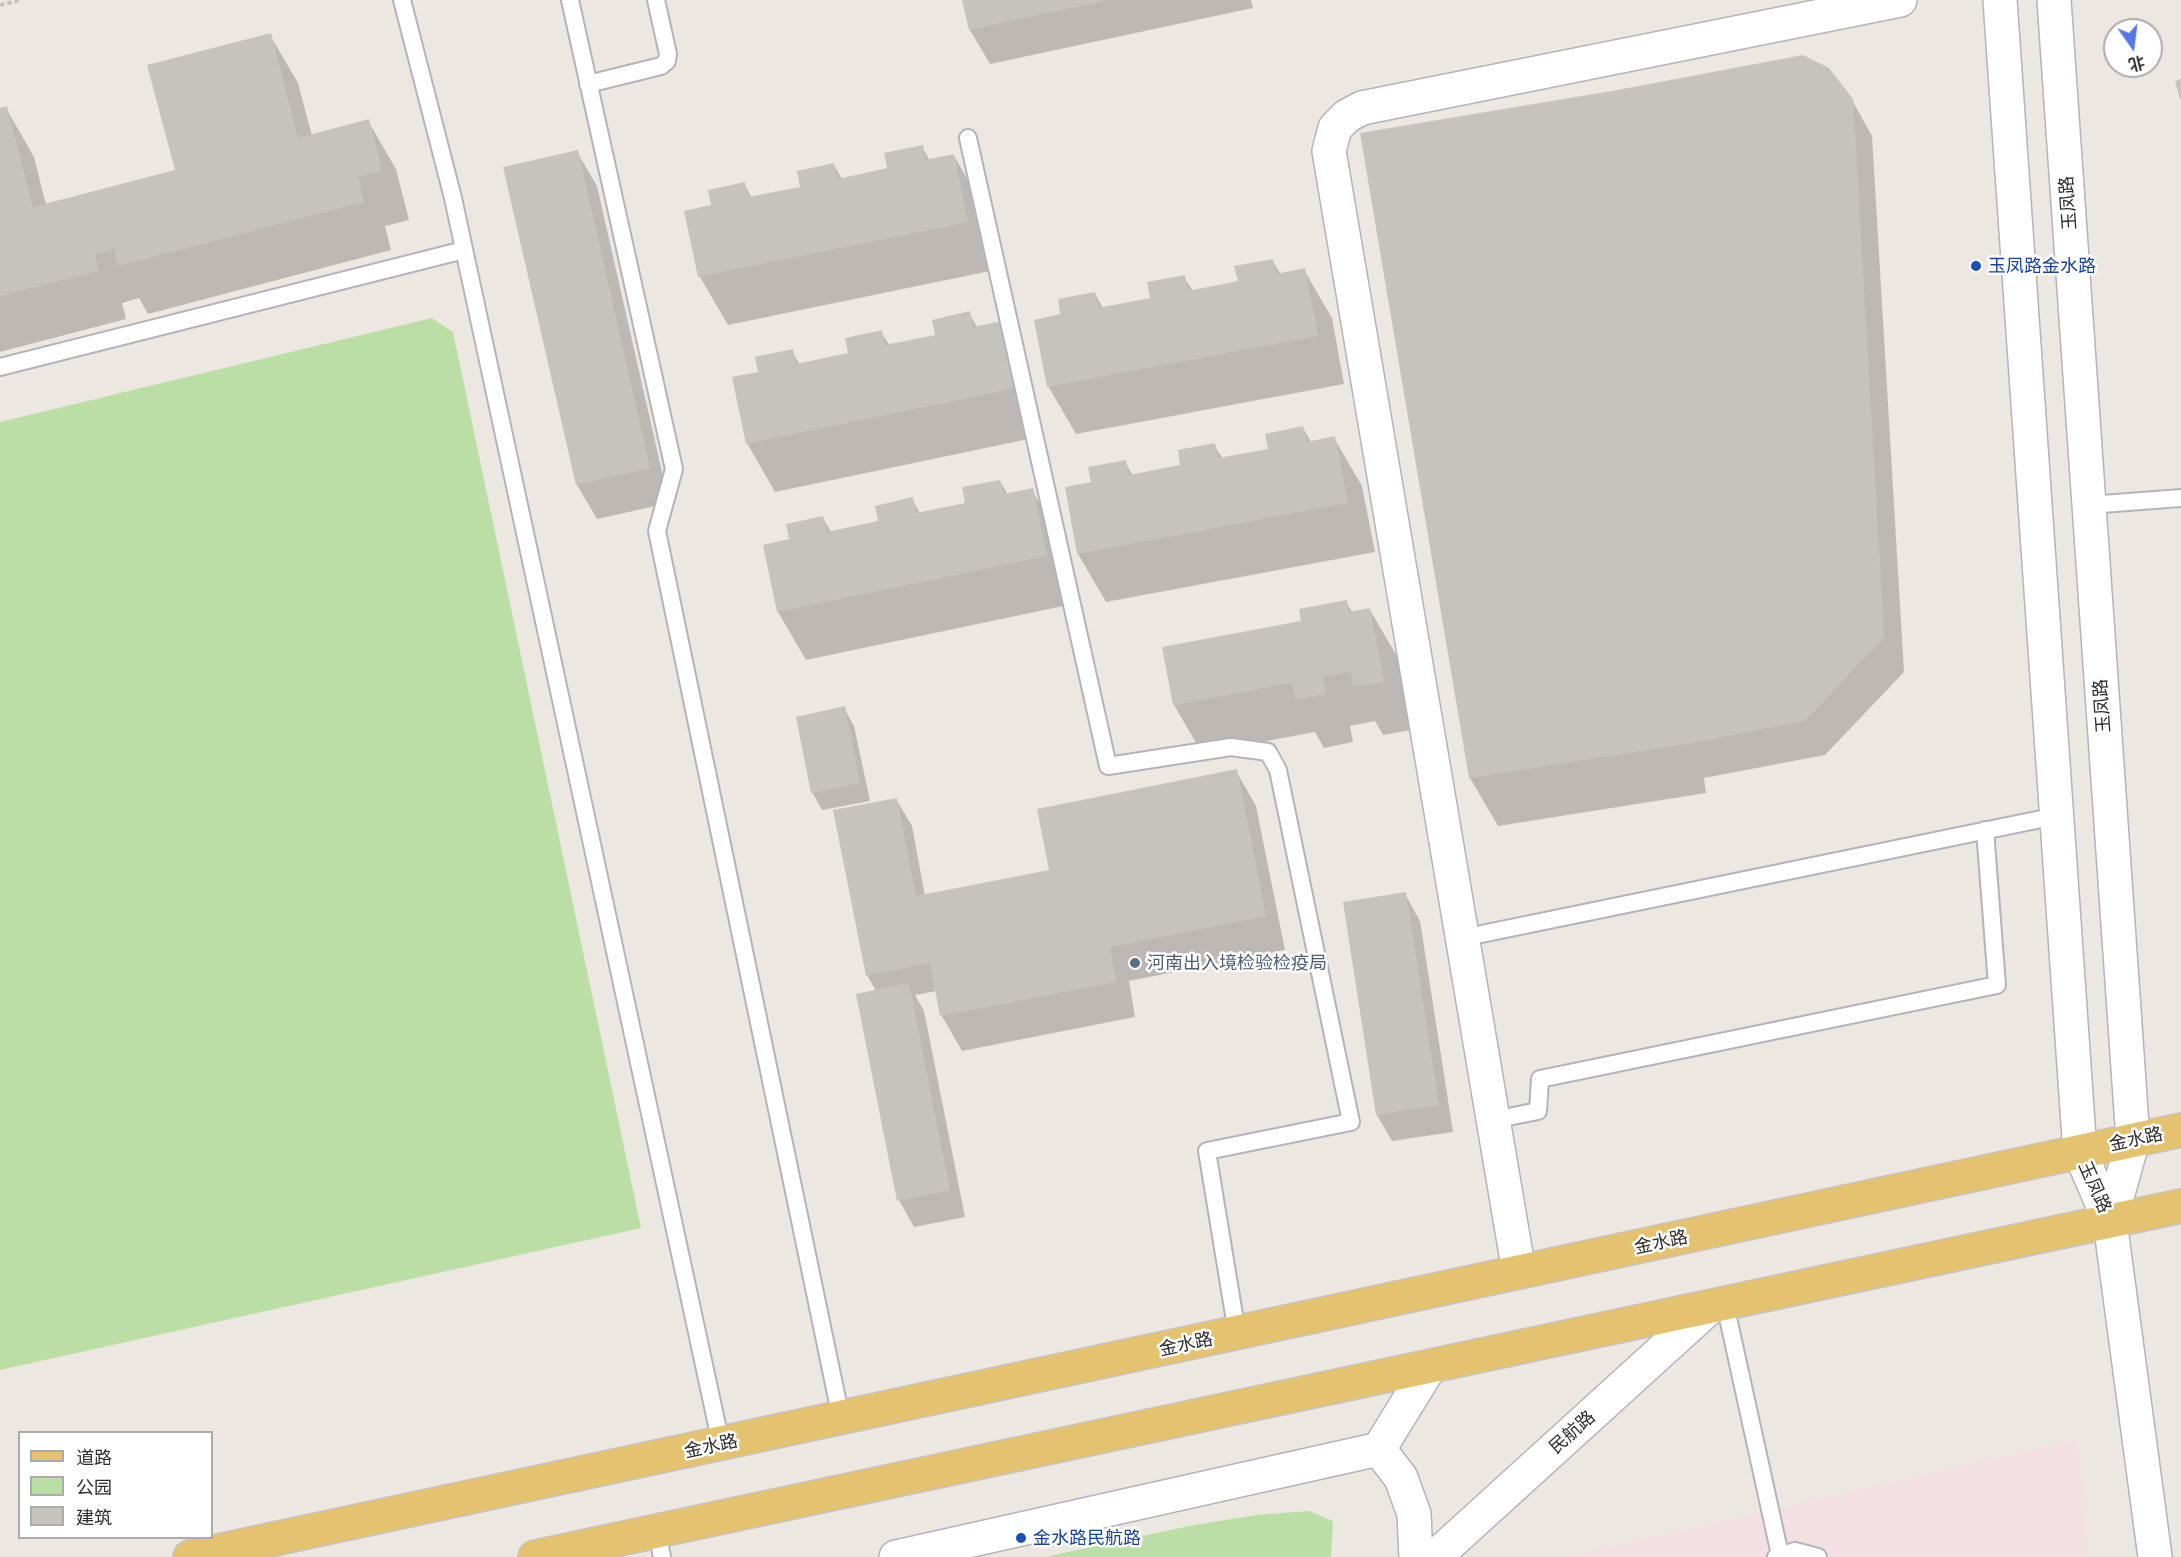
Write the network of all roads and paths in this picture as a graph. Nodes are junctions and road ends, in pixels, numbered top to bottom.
1 (21, 0) edge
2 (402, 0) edge
3 (570, 0) edge
4 (656, 0) edge
5 (1900, 0) edge
6 (2000, 0) edge
7 (2054, 0) edge
8 (0, 5) edge
9 (588, 84) junction
10 (968, 138) dead end
11 (464, 250) junction
12 (0, 367) edge
13 (2181, 498) edge
14 (2089, 505) junction
15 (2056, 816) junction
16 (1985, 830) junction
17 (1462, 938) junction
18 (1493, 1120) junction
19 (2181, 1130) edge
20 (2133, 1140) junction
21 (2079, 1152) junction
22 (2181, 1206) edge
23 (2110, 1222) junction
24 (1519, 1272) junction
25 (1717, 1306) junction
26 (1237, 1333) junction
27 (1429, 1368) junction
28 (841, 1418) junction
29 (721, 1444) junction
30 (1379, 1449) junction
31 (659, 1544) edge
32 (1778, 1556) edge
33 (190, 1557) edge
34 (535, 1557) edge
35 (896, 1557) edge
36 (1416, 1557) edge
37 (1435, 1557) edge
38 (1818, 1557) edge
39 (2155, 1557) edge

1 - 8 path
2 - 11 lane
3 - 9 lane
4 - 9 lane
5 - 17 street
6 - 15 street, 玉凤路
7 - 14 street, 玉凤路
9 - 28 lane
10 - 26 lane
11 - 12 lane
11 - 29 lane
13 - 14 lane
14 - 20 street, 玉凤路
15 - 16 lane
15 - 21 street, 玉凤路
16 - 17 lane
16 - 18 lane
17 - 18 street
18 - 24 street
19 - 20 main road, 金水路
20 - 21 main road, 金水路
20 - 23 street, 玉凤路
21 - 23 street, 玉凤路
21 - 24 main road, 金水路
22 - 23 main road
23 - 25 main road
23 - 39 street
24 - 26 main road, 金水路
25 - 27 main road
25 - 32 lane
25 - 37 street, 民航路
26 - 28 main road, 金水路
27 - 30 street
27 - 31 main road
28 - 29 main road, 金水路
29 - 33 main road, 金水路
30 - 35 street
30 - 36 street
31 - 34 main road
32 - 38 lane

